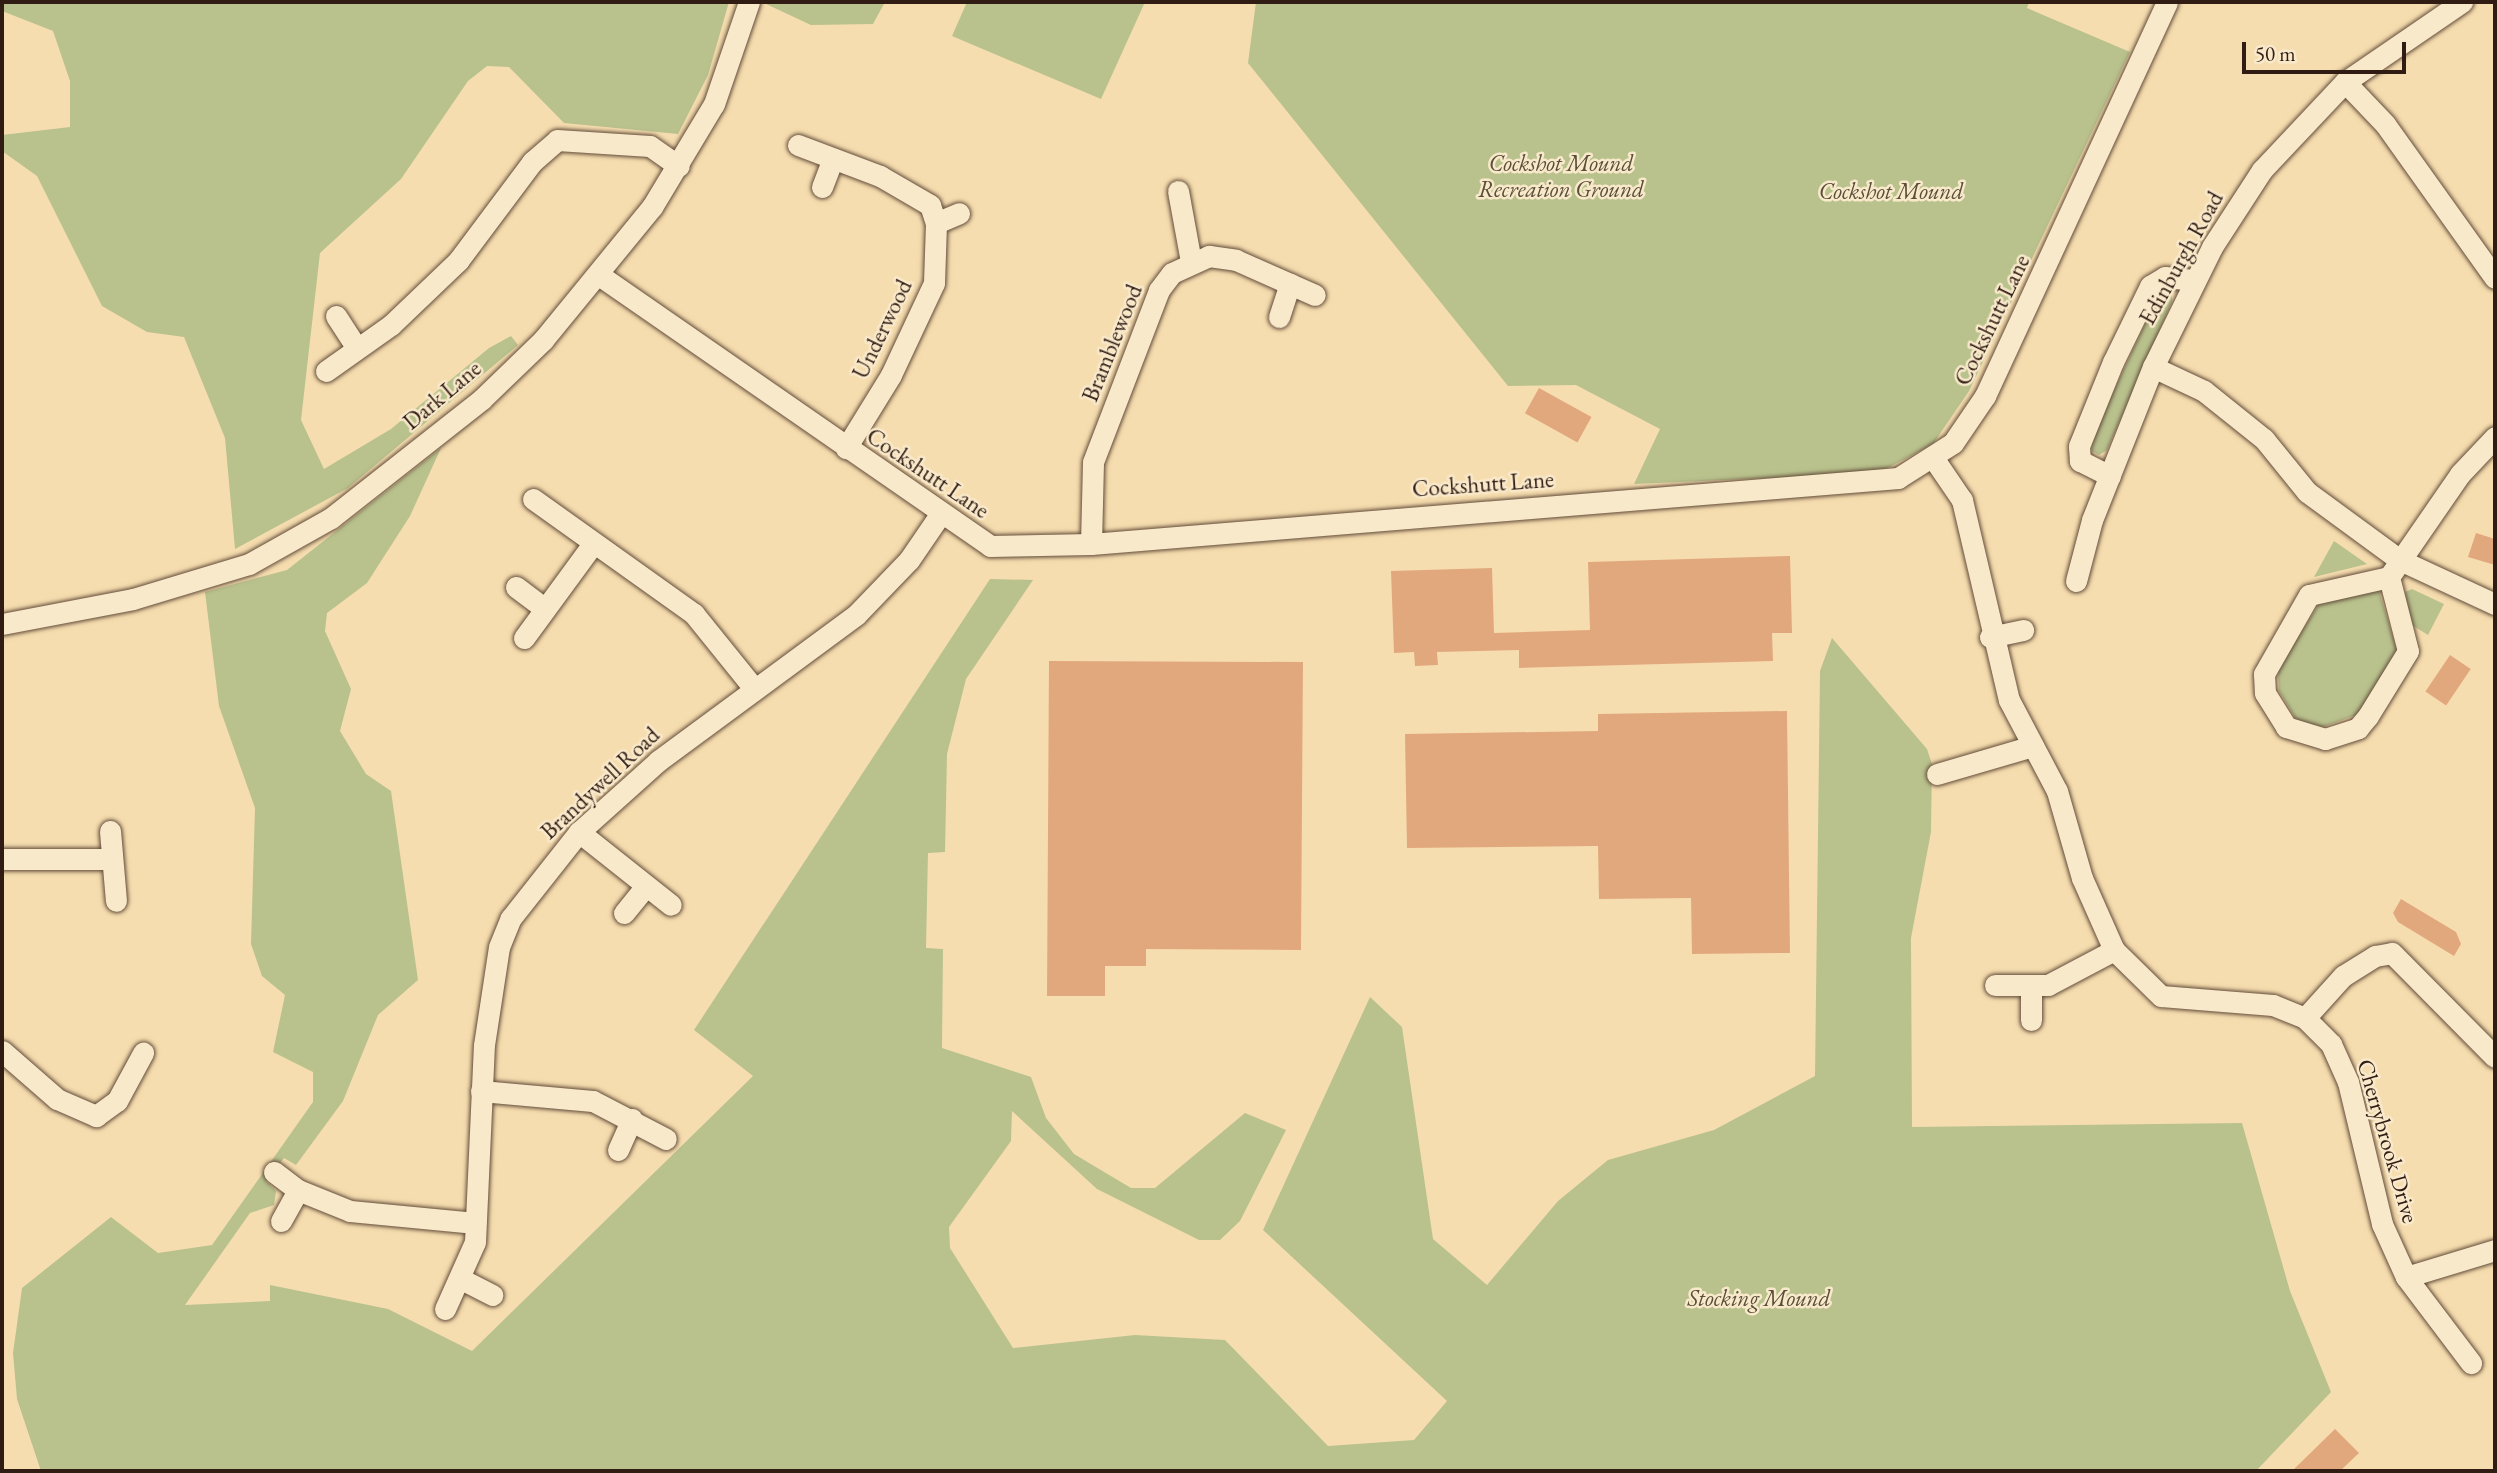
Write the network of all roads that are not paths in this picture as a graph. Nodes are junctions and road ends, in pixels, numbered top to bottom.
1 (749, 2) edge
2 (2167, 2) edge
3 (2462, 2) edge
4 (2345, 82) junction
5 (798, 145) dead end
6 (833, 159) junction
7 (679, 166) junction
8 (822, 187) dead end
9 (1178, 191) dead end
10 (959, 213) dead end
11 (936, 223) junction
12 (1191, 262) junction
13 (599, 275) junction
14 (2495, 278) edge
15 (2195, 280) junction
16 (1290, 284) junction
17 (1315, 295) dead end
18 (336, 316) dead end
19 (1279, 317) dead end
20 (357, 348) junction
21 (2153, 367) junction
22 (326, 371) dead end
23 (2495, 437) edge
24 (846, 449) junction
25 (1934, 459) junction
26 (2109, 476) junction
27 (533, 499) dead end
28 (939, 516) junction
29 (1091, 544) junction
30 (592, 545) junction
31 (2394, 569) junction
32 (2076, 581) dead end
33 (516, 587) dead end
34 (2495, 604) edge
35 (545, 609) junction
36 (2, 624) edge
37 (2023, 630) dead end
38 (1990, 637) junction
39 (524, 638) dead end
40 (753, 687) junction
41 (2034, 746) junction
42 (1937, 774) dead end
43 (110, 831) dead end
44 (579, 832) junction
45 (2, 859) edge
46 (109, 859) junction
47 (646, 886) junction
48 (116, 901) dead end
49 (671, 905) dead end
50 (624, 913) dead end
51 (2114, 950) junction
52 (1995, 985) dead end
53 (2031, 986) junction
54 (2305, 1018) junction
55 (2031, 1020) dead end
56 (2, 1051) edge
57 (143, 1053) dead end
58 (2495, 1057) edge
59 (481, 1091) junction
60 (632, 1119) junction
61 (666, 1139) dead end
62 (618, 1150) dead end
63 (274, 1172) dead end
64 (298, 1190) junction
65 (281, 1221) dead end
66 (475, 1223) junction
67 (2495, 1250) edge
68 (2406, 1277) junction
69 (463, 1280) junction
70 (492, 1295) dead end
71 (445, 1309) dead end
72 (2471, 1363) dead end

1 - 7 street, Dark Lane
2 - 25 street, Cockshutt Lane
3 - 4 street, Edinburgh Road
4 - 14 street
4 - 15 street, Edinburgh Road
5 - 6 street
6 - 8 street
6 - 11 street
7 - 13 street, Dark Lane
7 - 20 street
9 - 12 street
10 - 11 street
11 - 24 street, Underwood
12 - 16 street
12 - 29 street, Bramblewood
13 - 24 street, Cockshutt Lane
13 - 36 street, Dark Lane
15 - 21 street, Edinburgh Road
15 - 26 street
16 - 17 street
16 - 19 street
18 - 20 street
20 - 22 street
21 - 26 street, Edinburgh Road
21 - 31 street
23 - 31 street
24 - 28 street, Cockshutt Lane
25 - 29 street, Cockshutt Lane
25 - 38 street, Cherrybrook Drive
26 - 32 street, Edinburgh Road
27 - 30 street
28 - 29 street, Cockshutt Lane
28 - 40 street, Brandywell Road
30 - 35 street
30 - 40 street
31 - 31 street
31 - 34 street
33 - 35 street
35 - 39 street
37 - 38 street
38 - 41 street, Cherrybrook Drive
40 - 44 street, Brandywell Road
41 - 42 street
41 - 51 street, Cherrybrook Drive
43 - 46 street
44 - 47 street
44 - 59 street, Brandywell Road
45 - 46 street
46 - 48 street
47 - 49 street
47 - 50 street
51 - 53 street
51 - 54 street, Cherrybrook Drive
52 - 53 street
53 - 55 street
54 - 58 street
54 - 68 street, Cherrybrook Drive
56 - 57 street
59 - 60 street
59 - 66 street, Brandywell Road
60 - 61 street
60 - 62 street
63 - 64 street
64 - 65 street
64 - 66 street
66 - 69 street, Brandywell Road
67 - 68 street
68 - 72 street, Cherrybrook Drive
69 - 70 street
69 - 71 street, Brandywell Road

